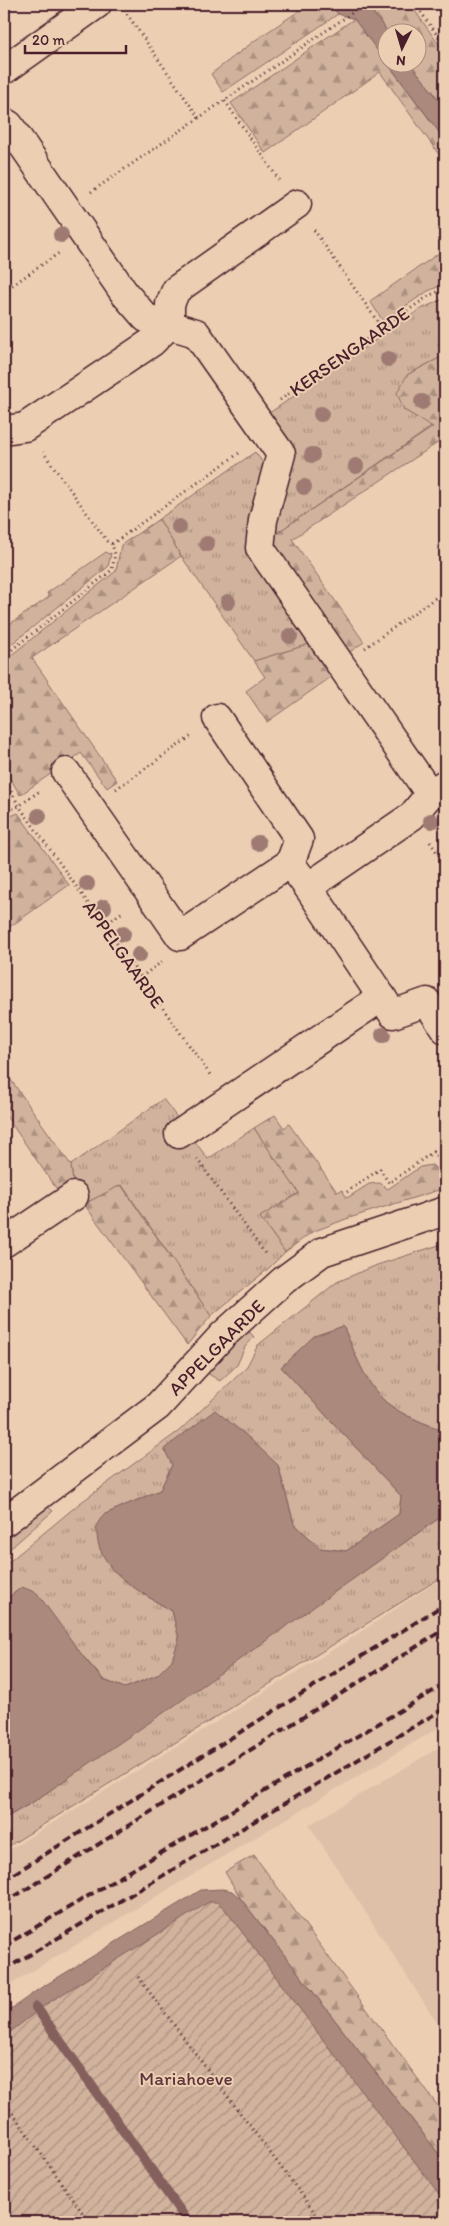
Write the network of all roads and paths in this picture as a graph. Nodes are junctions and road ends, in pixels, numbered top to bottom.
1 (97, 4) edge
2 (365, 4) edge
3 (415, 4) edge
4 (125, 12) dead end
5 (445, 46) edge
6 (4, 70) edge
7 (199, 118) junction
8 (4, 122) edge
9 (297, 204) dead end
10 (66, 208) junction
11 (84, 236) junction
12 (445, 289) edge
13 (4, 291) edge
14 (170, 324) junction
15 (261, 425) junction
16 (14, 428) edge
17 (112, 544) junction
18 (445, 591) edge
19 (4, 656) edge
20 (340, 666) junction
21 (217, 718) joint
22 (66, 772) dead end
23 (4, 778) edge
24 (437, 789) edge
25 (20, 806) junction
26 (90, 806) junction
27 (4, 814) edge
28 (290, 863) junction
29 (308, 887) junction
30 (382, 997) junction
31 (445, 1029) edge
32 (229, 1101) junction
33 (179, 1134) joint
34 (445, 1162) edge
35 (347, 1192) dead end
36 (74, 1196) dead end
37 (445, 1210) edge
38 (4, 1243) edge
39 (284, 1280) junction
40 (4, 1519) edge
41 (138, 1976) dead end
42 (4, 2101) edge
43 (89, 2222) edge
44 (322, 2222) edge

1 - 6 street
2 - 7 path
3 - 5 path
4 - 7 path
7 - 10 path
8 - 10 street
9 - 14 street
10 - 11 street
11 - 13 path
11 - 14 street
12 - 15 path, KERSENGAARDE
14 - 15 street
14 - 16 street
15 - 17 path, KERSENGAARDE
15 - 20 street
16 - 17 path
17 - 19 path
18 - 20 path
20 - 24 street
21 - 26 path
21 - 28 street
22 - 26 street
23 - 25 path, APPELGAARDE
24 - 29 street
25 - 27 path
25 - 32 path, APPELGAARDE
26 - 28 street
28 - 29 street
29 - 30 street
30 - 31 street
30 - 32 street
32 - 33 street
33 - 39 path
34 - 35 path
36 - 38 street
37 - 39 street, APPELGAARDE
39 - 40 street, APPELGAARDE
41 - 44 path
42 - 43 path

